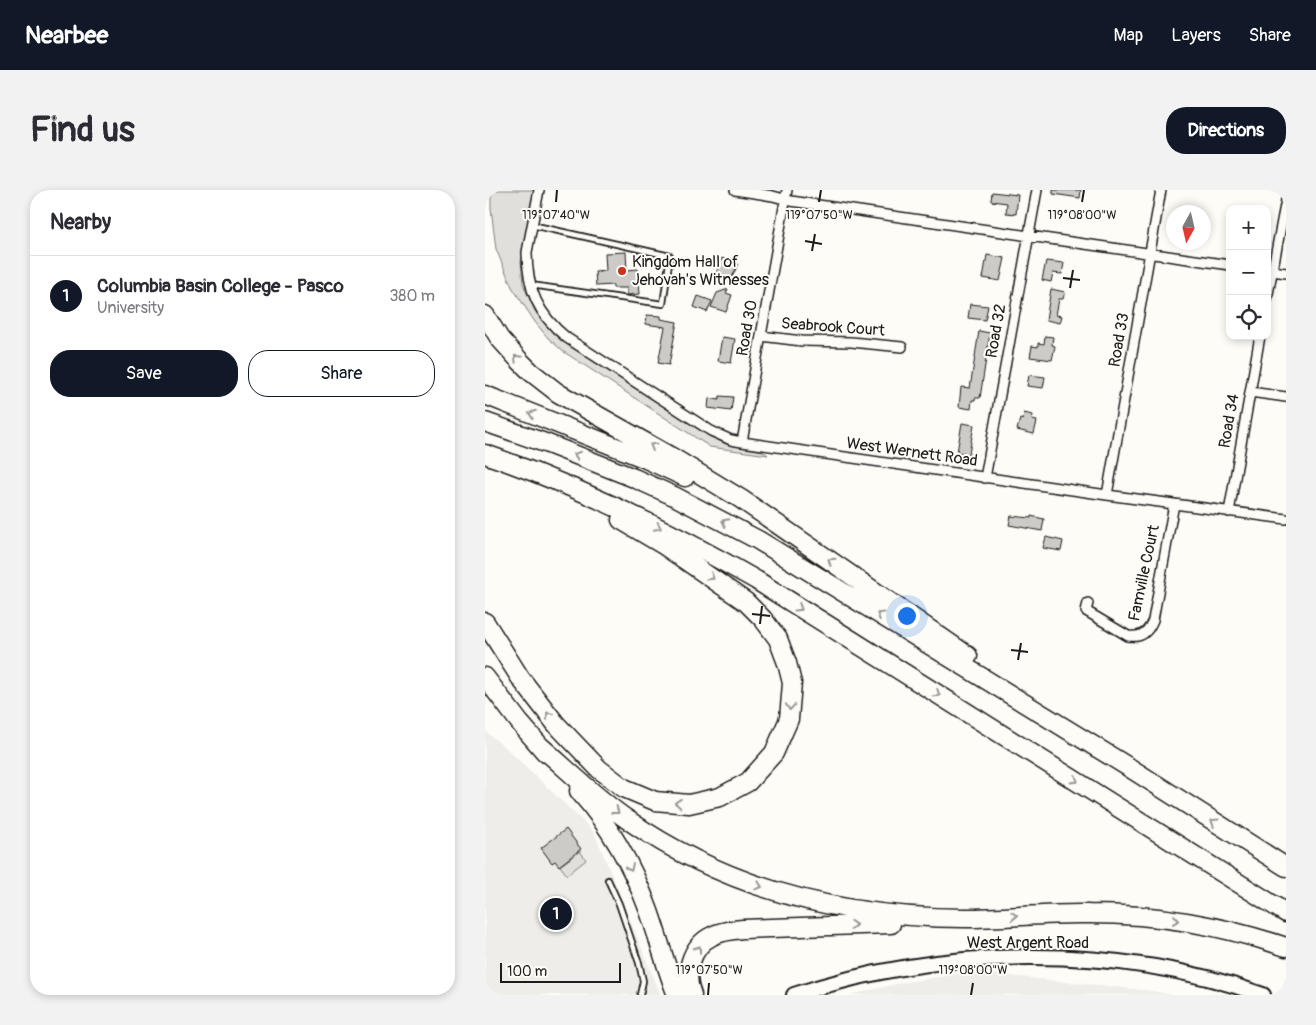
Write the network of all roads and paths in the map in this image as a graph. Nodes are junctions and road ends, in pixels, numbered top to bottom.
1 (539, 190) edge
2 (735, 190) edge
3 (1037, 190) edge
4 (1161, 190) edge
5 (787, 195) edge
6 (1286, 200) edge
7 (532, 225) junction
8 (1029, 236) junction
9 (1150, 253) junction
10 (1226, 264) edge
11 (1271, 267) edge
12 (1271, 271) edge
13 (1286, 273) edge
14 (530, 285) junction
15 (485, 315) edge
16 (761, 336) junction
17 (1259, 340) edge
18 (901, 347) dead end
19 (1249, 392) junction
20 (485, 395) edge
21 (1286, 397) edge
22 (485, 422) edge
23 (742, 442) junction
24 (485, 454) edge
25 (550, 478) junction
26 (985, 478) junction
27 (1107, 495) junction
28 (1174, 504) junction
29 (1229, 512) junction
30 (769, 518) junction
31 (1286, 519) edge
32 (1088, 603) dead end
33 (485, 622) edge
34 (485, 677) edge
35 (539, 745) junction
36 (1130, 768) junction
37 (1286, 867) edge
38 (608, 880) dead end
39 (1286, 913) edge
40 (965, 918) junction
41 (1286, 947) edge
42 (670, 977) junction
43 (640, 995) edge
44 (667, 995) edge
45 (677, 995) edge
46 (692, 995) edge
47 (793, 995) edge
48 (1263, 995) edge

1 - 7 street, West Wernett Road
2 - 5 street
3 - 8 street, Road 32
4 - 9 street, Road 33
5 - 8 street
5 - 16 street, Road 30
6 - 11 street
7 - 14 street, West Wernett Road
7 - 14 lane
8 - 9 street
8 - 26 street, Road 32
9 - 10 street
9 - 27 street, Road 33
12 - 13 street
14 - 23 street, West Wernett Road
30 -> 15 highway
16 - 18 street, Seabrook Court
16 - 23 street, Road 30
17 - 19 street, Road 34
19 - 21 street
19 - 29 street, Road 34
30 -> 20 highway
36 -> 22 highway
23 - 26 street, West Wernett Road
24 - 25 highway
25 -> 33 highway
25 -> 39 highway
26 - 27 street, West Wernett Road
27 - 28 street, West Wernett Road
28 - 29 street, West Wernett Road
28 - 32 street, Famville Court
29 - 31 street, West Wernett Road
36 -> 30 highway
34 - 35 highway
35 -> 40 highway
35 -> 42 highway
37 -> 36 highway
38 - 43 lane
40 -> 41 highway
46 -> 40 highway
42 - 44 highway
42 - 45 highway
47 - 48 main road, West Argent Road

